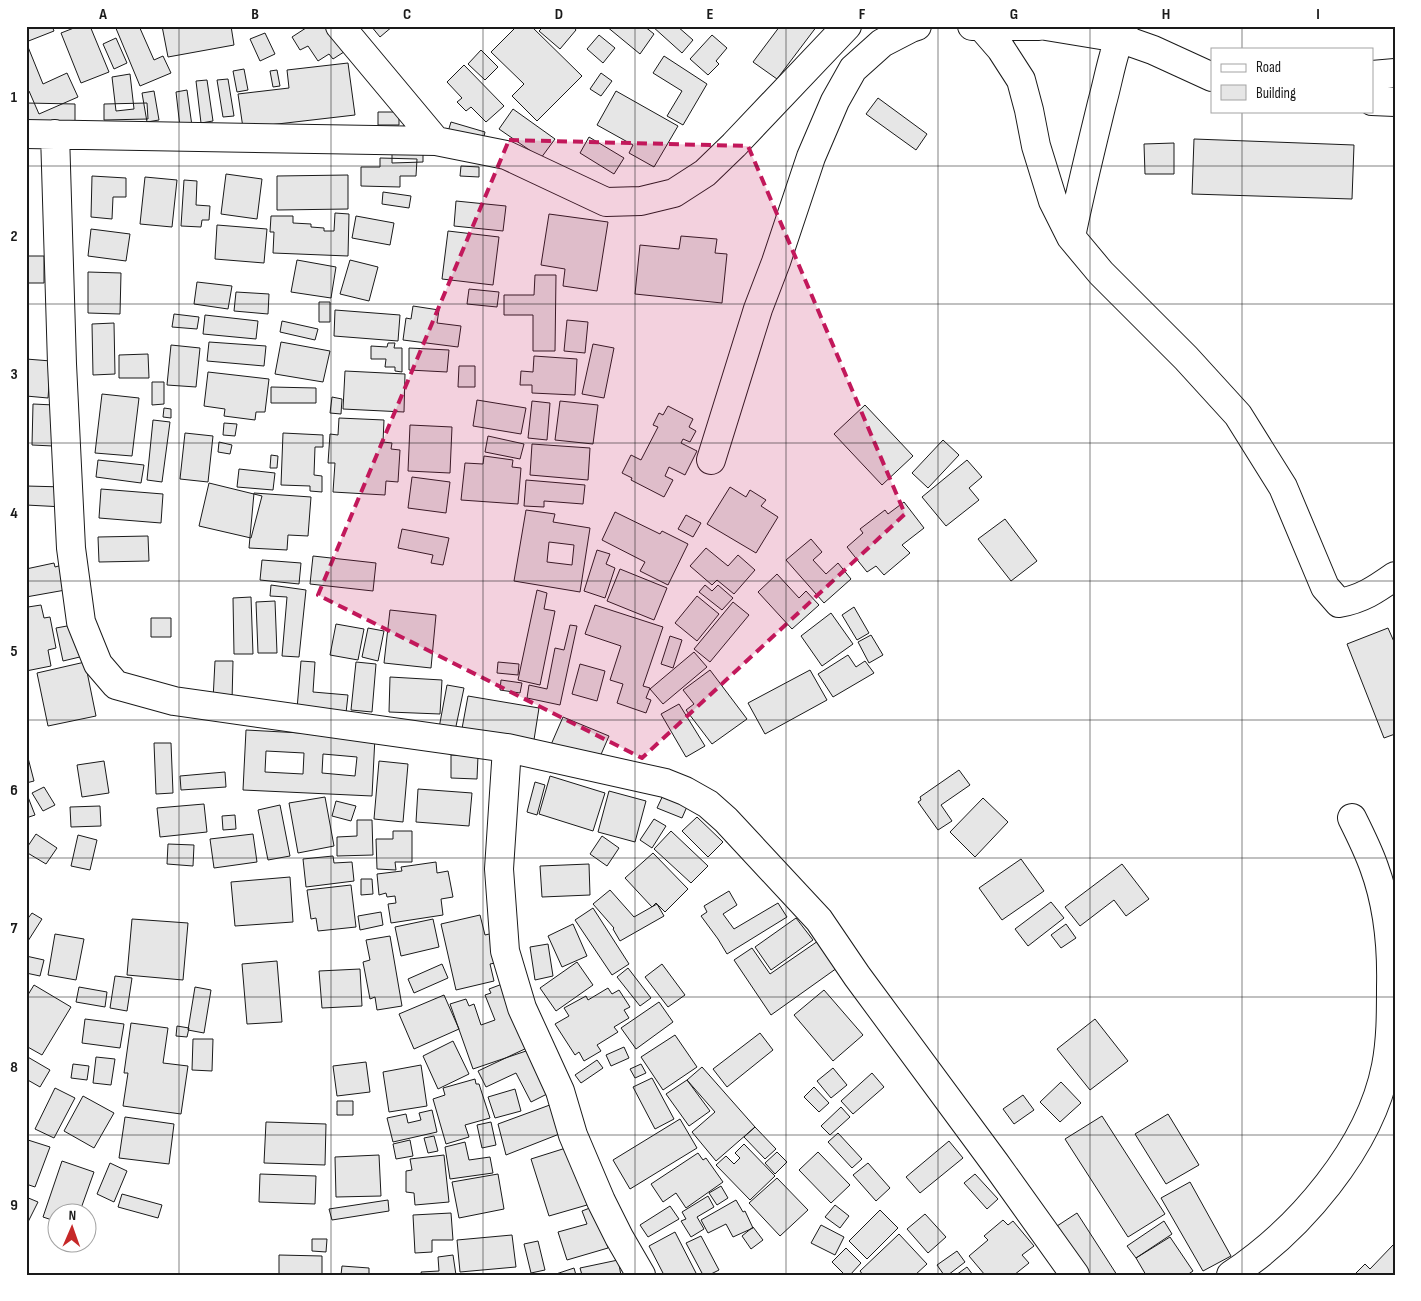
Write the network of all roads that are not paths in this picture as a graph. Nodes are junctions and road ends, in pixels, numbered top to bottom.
1 (340, 26) edge
2 (847, 26) edge
3 (917, 26) edge
4 (978, 26) edge
5 (1039, 26) edge
6 (1046, 26) edge
7 (1122, 32) edge
8 (1395, 73) edge
9 (1374, 75) edge
10 (1211, 77) edge
11 (1374, 101) edge
12 (1395, 102) edge
13 (26, 134) edge
14 (55, 134) junction
15 (436, 141) junction
16 (1071, 237) junction
17 (710, 460) dead end
18 (1395, 576) edge
19 (507, 748) junction
20 (1352, 818) dead end
21 (1392, 922) edge
22 (641, 1275) edge
23 (1074, 1275) edge
24 (1231, 1275) edge

1 - 15 street
2 - 15 street
3 - 17 street
4 - 5 street
4 - 16 street
6 - 7 street
7 - 10 street
7 - 16 street
8 - 9 street
11 - 12 street
13 - 14 street
14 - 15 street
14 - 19 street
16 - 18 street
19 - 22 street
19 - 23 street
20 - 21 street
21 - 24 street

